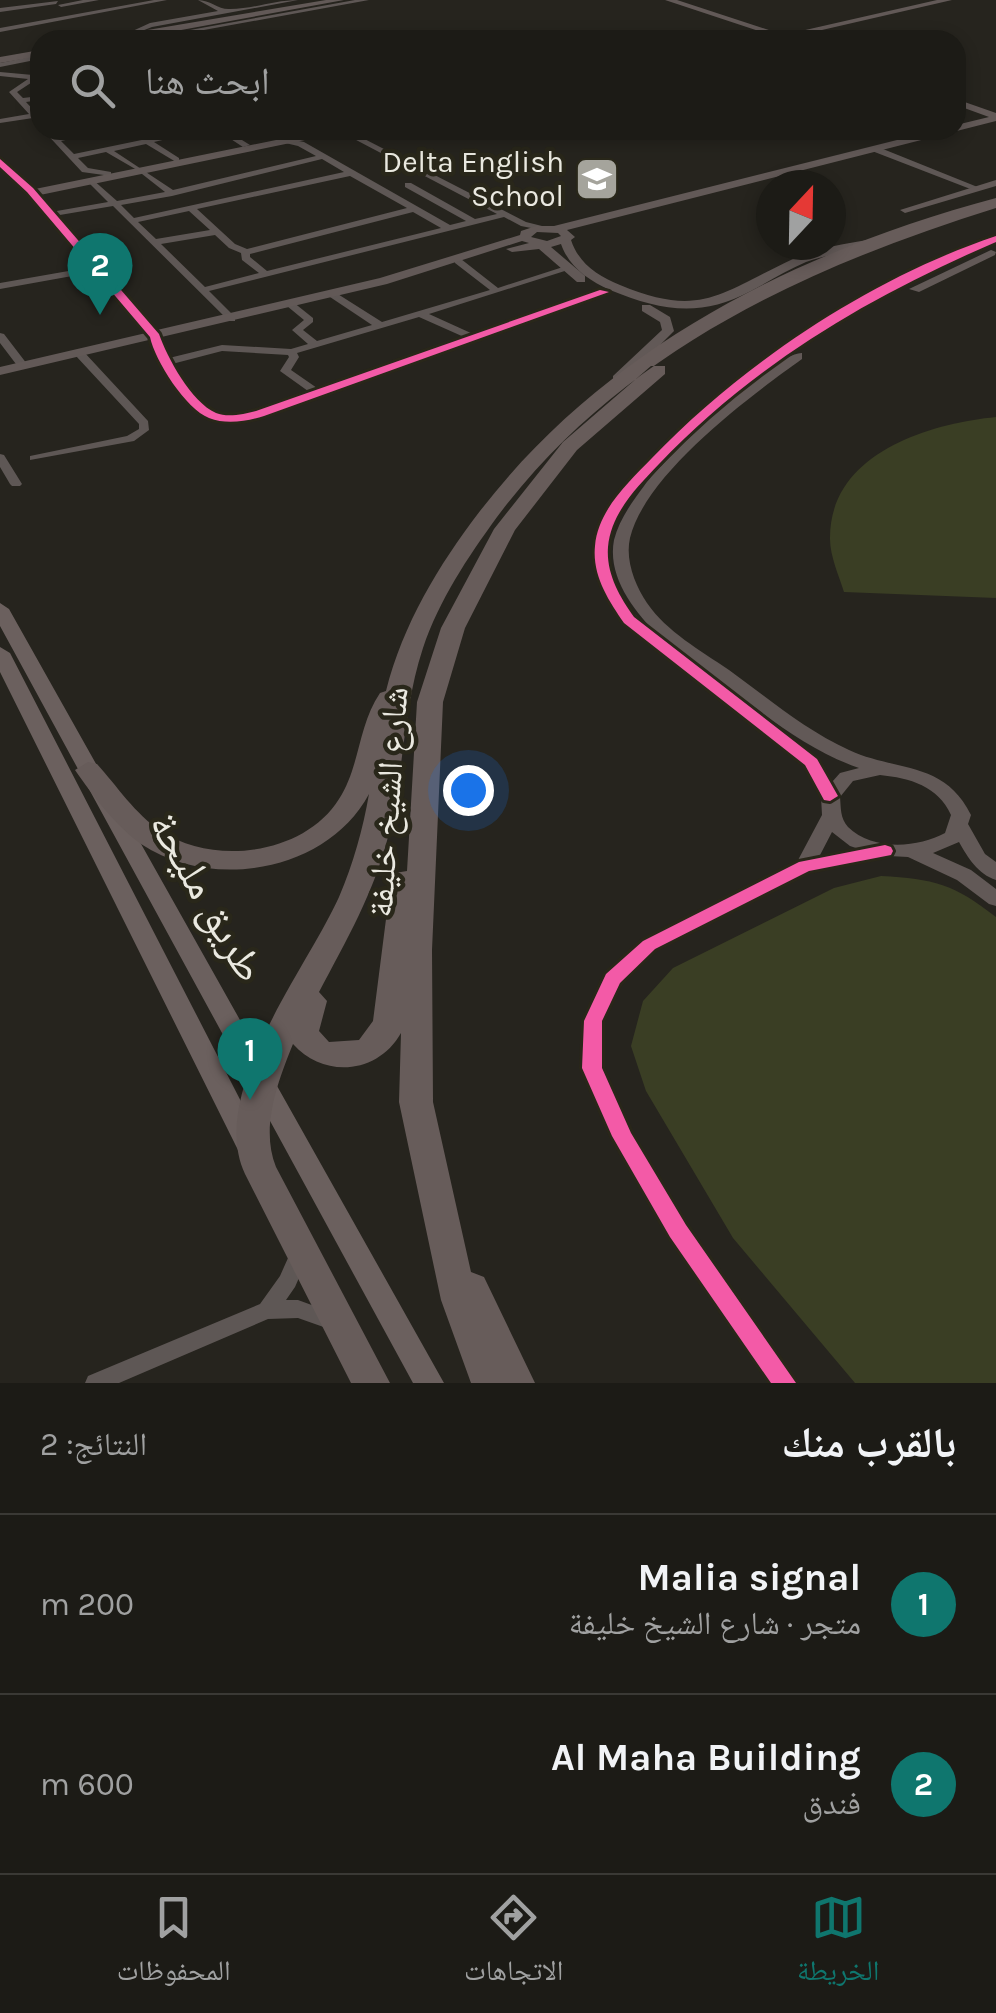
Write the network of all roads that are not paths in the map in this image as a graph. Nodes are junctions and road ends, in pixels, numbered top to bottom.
1 (0, 0) edge
2 (96, 0) edge
3 (164, 0) edge
4 (200, 0) edge
5 (296, 0) edge
6 (340, 0) edge
7 (366, 0) edge
8 (669, 0) edge
9 (933, 0) edge
10 (948, 0) edge
11 (149, 1) edge
12 (57, 2) edge
13 (322, 3) edge
14 (14, 8) junction
15 (0, 10) edge
16 (273, 12) junction
17 (237, 13) junction
18 (84, 17) junction
19 (198, 25) junction
20 (0, 30) edge
21 (164, 30) edge
22 (171, 30) edge
23 (189, 30) edge
24 (202, 30) edge
25 (754, 30) edge
26 (803, 30) edge
27 (806, 30) edge
28 (30, 54) edge
29 (2, 58) edge
30 (0, 74) edge
31 (30, 75) edge
32 (30, 79) edge
33 (30, 100) edge
34 (20, 101) junction
35 (966, 106) edge
36 (30, 112) edge
37 (996, 117) edge
38 (30, 120) edge
39 (0, 122) edge
40 (966, 125) edge
41 (56, 140) edge
42 (155, 140) edge
43 (238, 140) edge
44 (280, 140) edge
45 (284, 140) edge
46 (310, 140) edge
47 (368, 140) edge
48 (912, 140) edge
49 (147, 142) junction
50 (246, 145) junction
51 (108, 150) junction
52 (875, 150) junction
53 (74, 157) junction
54 (322, 157) junction
55 (176, 160) junction
56 (0, 162) edge
57 (139, 170) junction
58 (351, 173) junction
59 (86, 178) junction
60 (996, 183) edge
61 (28, 188) junction
62 (976, 188) junction
63 (464, 191) junction
64 (172, 193) junction
65 (386, 193) junction
66 (684, 198) junction
67 (433, 200) junction
68 (996, 202) edge
69 (42, 204) junction
70 (119, 204) junction
71 (411, 207) junction
72 (192, 210) junction
73 (917, 213) junction
74 (996, 213) edge
75 (506, 214) junction
76 (50, 215) junction
77 (135, 220) junction
78 (473, 222) junction
79 (448, 228) junction
80 (552, 228) junction
81 (525, 231) junction
82 (216, 232) junction
83 (567, 238) junction
84 (996, 240) edge
85 (157, 242) junction
86 (867, 243) junction
87 (541, 244) junction
88 (246, 252) junction
89 (991, 253) edge
90 (473, 256) junction
91 (458, 261) junction
92 (96, 269) junction
93 (566, 269) junction
94 (265, 274) junction
95 (0, 286) edge
96 (204, 290) junction
97 (497, 291) junction
98 (604, 292) junction
99 (330, 294) junction
100 (290, 304) junction
101 (422, 314) junction
102 (232, 318) junction
103 (381, 326) junction
104 (0, 336) edge
105 (155, 336) junction
106 (473, 338) junction
107 (316, 345) junction
108 (291, 352) junction
109 (80, 354) junction
110 (166, 362) junction
111 (23, 366) junction
112 (0, 371) edge
113 (618, 379) junction
114 (318, 393) junction
115 (0, 457) edge
116 (34, 458) dead end
117 (16, 484) dead end
118 (0, 609) edge
119 (0, 653) edge
120 (9, 682) edge
121 (399, 688) junction
122 (880, 769) junction
123 (88, 770) junction
124 (425, 778) junction
125 (831, 806) junction
126 (960, 827) junction
127 (884, 850) junction
128 (915, 852) junction
129 (805, 866) junction
130 (996, 873) edge
131 (996, 899) edge
132 (332, 945) junction
133 (264, 1080) junction
134 (252, 1150) junction
135 (447, 1244) junction
136 (301, 1251) junction
137 (266, 1310) junction
138 (339, 1325) junction
139 (96, 1383) edge
140 (371, 1383) edge
141 (429, 1383) edge
142 (490, 1383) edge
143 (516, 1383) edge
144 (784, 1383) edge

1 - 14 street
2 - 12 street
3 - 11 street
4 - 17 street
5 - 17 street
6 - 13 street
7 - 13 street
8 - 25 street
9 - 26 street
10 - 27 street
11 - 18 street
12 - 14 street
12 - 18 street
13 - 16 street
13 - 17 street
14 - 15 street
16 - 17 street
16 - 17 street
16 - 24 street
17 - 19 street
17 - 21 street
18 - 20 street
19 - 22 street
19 - 23 street
28 - 29 street
30 - 31 street
32 - 34 street
33 - 34 street
34 - 36 street
35 - 37 street
37 - 40 street
38 - 39 street
41 - 53 street
42 - 49 street
43 - 50 street
44 - 50 street
45 - 57 street
46 - 54 street
47 - 63 street
48 - 52 street
49 - 51 street
49 - 55 street
50 - 55 street
51 - 53 street
51 - 57 street
52 - 62 street
52 - 66 street
53 - 59 street
54 - 58 street
54 - 64 street
55 - 57 street
56 - 61 street
57 - 59 street
57 - 59 street
57 - 64 street
58 - 65 street
58 - 72 street
59 - 61 street
59 - 69 street
59 - 70 street
60 - 62 street
61 - 69 street
62 - 73 street
63 - 67 street
63 - 75 street
64 - 70 street
65 - 67 street
65 - 71 street
66 - 80 street
66 - 83 street
67 - 71 street
67 - 78 street
68 - 73 highway, شارع الشيخ خليفة
69 - 76 street
70 - 76 street
70 - 77 street
71 - 79 street
71 - 88 street
72 - 77 street
72 - 82 street
73 - 86 highway, شارع الشيخ خليفة
74 - 124 highway, شارع الشيخ خليفة
75 - 78 street
75 - 81 street
76 - 92 street
77 - 85 street
78 - 79 street
79 - 94 street
80 - 81 street
80 - 83 street
81 - 87 street
81 - 90 street
82 - 85 street
82 - 88 street
83 - 86 street
83 - 87 street
84 - 89 street
84 - 125 street
85 - 96 street
86 - 113 highway, شارع الشيخ خليفة
87 - 90 street
87 - 93 street
88 - 94 street
89 - 122 street
90 - 91 street
91 - 97 street
91 - 99 street
92 - 95 street
92 - 105 street
93 - 97 street
93 - 98 street
94 - 96 street
96 - 102 street
97 - 101 street
98 - 106 street
98 - 113 street
99 - 100 street
99 - 103 street
100 - 102 street
100 - 107 street
101 - 103 street
101 - 106 street
102 - 105 street
103 - 107 street
104 - 111 street
105 - 109 street
105 - 110 street
106 - 114 street
107 - 108 street
108 - 110 street
108 - 114 street
109 - 111 street
109 - 116 street
110 - 114 street
111 - 112 street
113 - 121 highway, شارع الشيخ خليفة
115 - 117 street
118 - 123 main road, طريق مليحة
119 - 120 main road, طريق مليحة
120 - 134 main road, طريق مليحة
121 - 123 highway
121 - 132 highway, شارع الشيخ خليفة
122 - 125 street
122 - 126 street
123 - 133 main road, طريق مليحة
124 - 132 highway
124 - 135 highway, شارع الشيخ خليفة
125 - 127 street
125 - 129 street
126 - 128 street
126 - 130 street
127 - 128 street
127 - 129 street
128 - 131 street
129 - 144 street
132 - 133 highway, شارع الشيخ خليفة
133 - 134 highway, شارع الشيخ خليفة
133 - 141 main road, طريق مليحة
134 - 136 highway
135 - 142 highway, شارع الشيخ خليفة
135 - 143 highway
136 - 137 street
136 - 138 highway
137 - 138 street
137 - 139 street
138 - 140 highway

